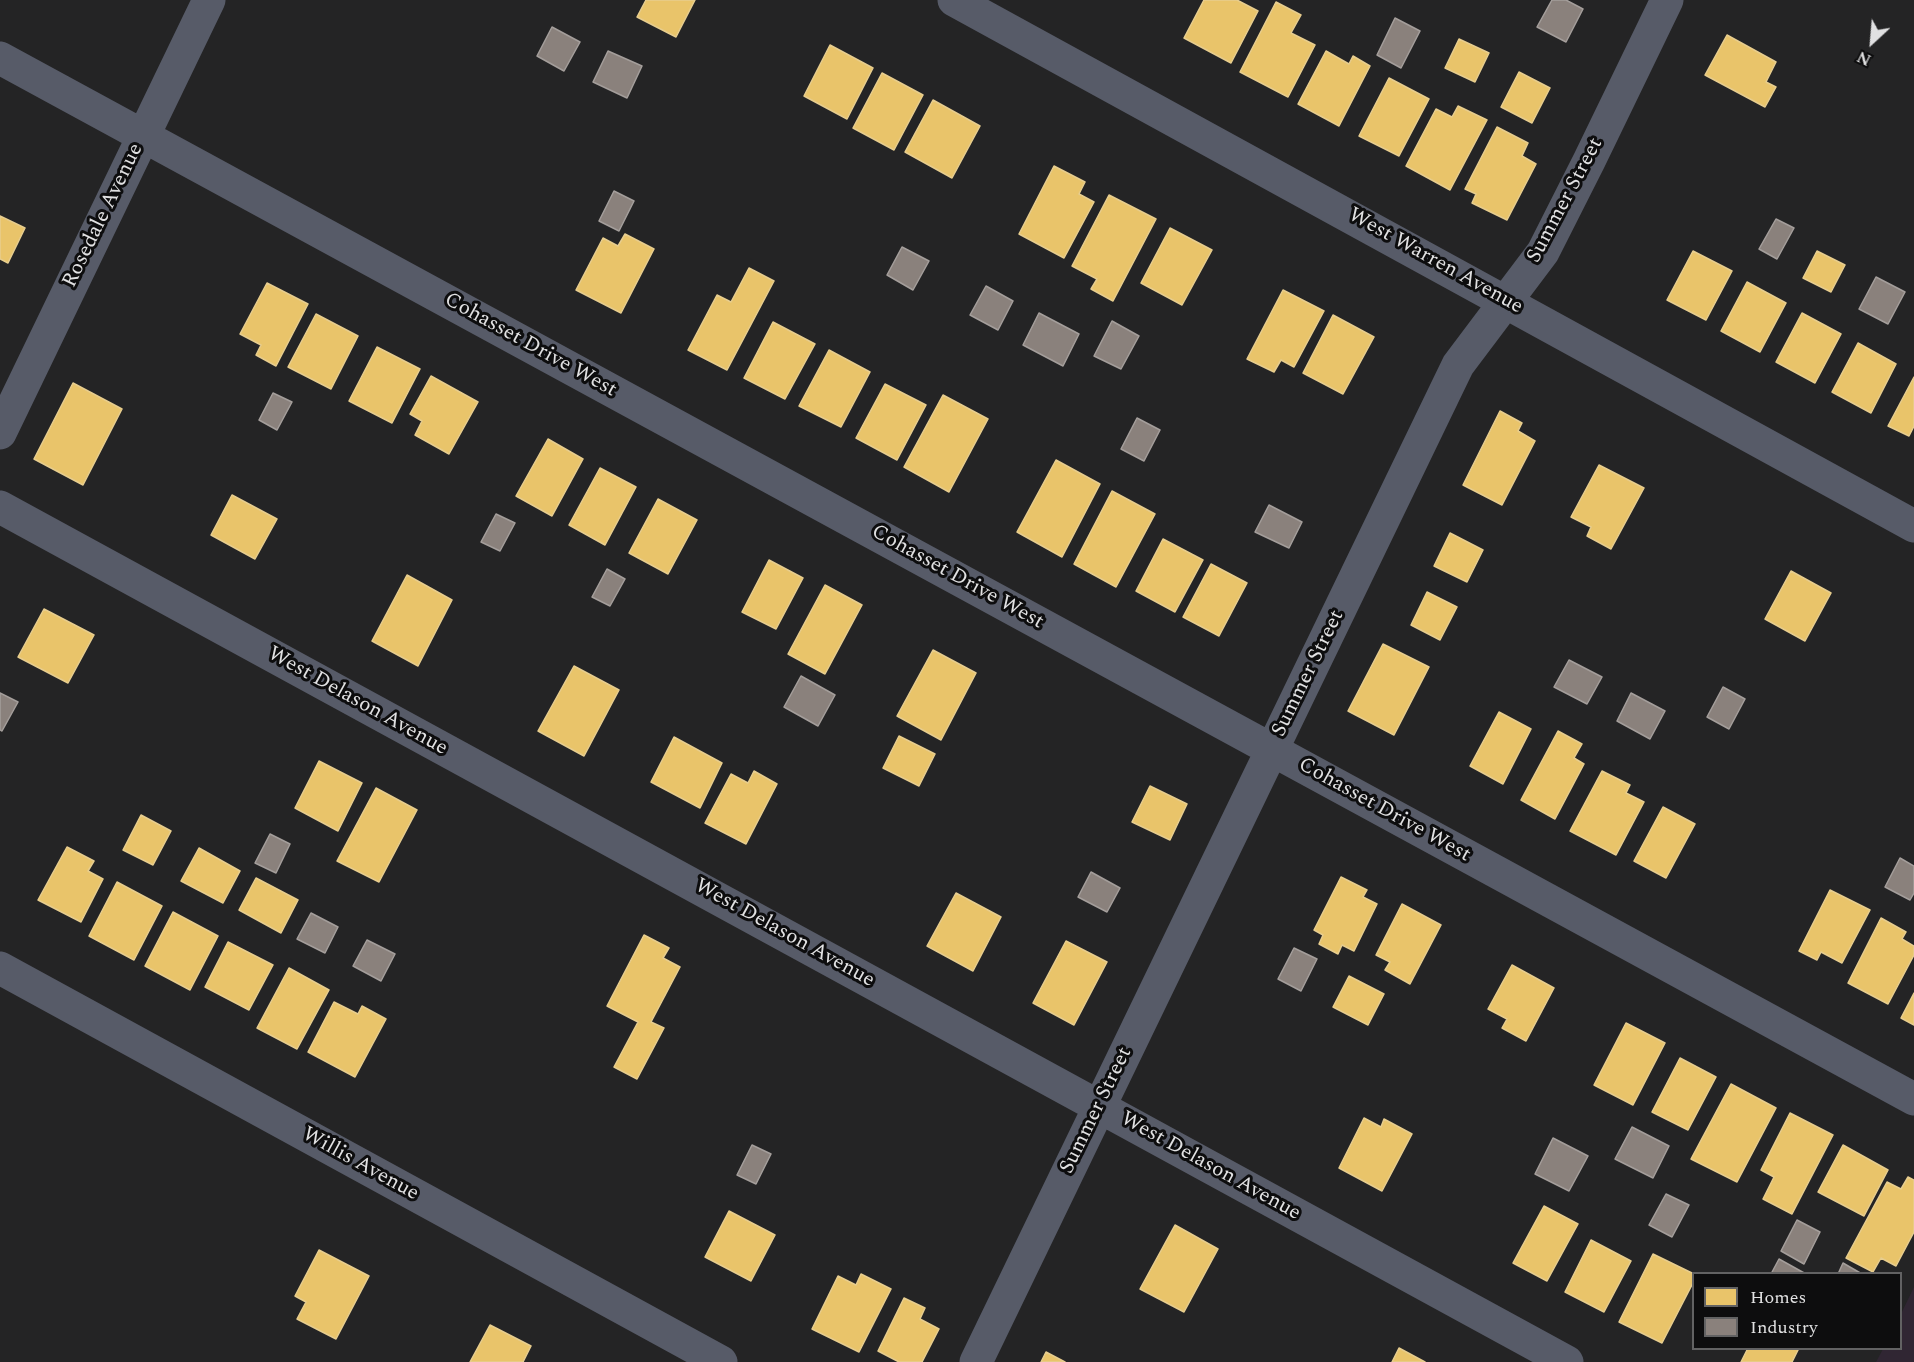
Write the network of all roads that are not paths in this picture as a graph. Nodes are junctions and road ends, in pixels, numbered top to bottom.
1 (209, 0) edge
2 (954, 0) edge
3 (1667, 0) edge
4 (0, 58) edge
5 (143, 135) junction
6 (1506, 301) junction
7 (0, 433) edge
8 (0, 507) edge
9 (1914, 526) edge
10 (1272, 750) junction
11 (0, 968) edge
12 (1914, 1099) edge
13 (1099, 1106) junction
14 (721, 1362) edge
15 (976, 1362) edge
16 (1567, 1362) edge

1 - 5 street, Rosedale Avenue
2 - 6 street, West Warren Avenue
3 - 6 street, Summer Street
4 - 5 street, Cohasset Drive West
5 - 7 street, Rosedale Avenue
5 - 10 street, Cohasset Drive West
6 - 9 street, West Warren Avenue
6 - 10 street, Summer Street
8 - 13 street, West Delason Avenue
10 - 12 street, Cohasset Drive West
10 - 13 street, Summer Street
11 - 14 street, Willis Avenue
13 - 15 street, Summer Street
13 - 16 street, West Delason Avenue

